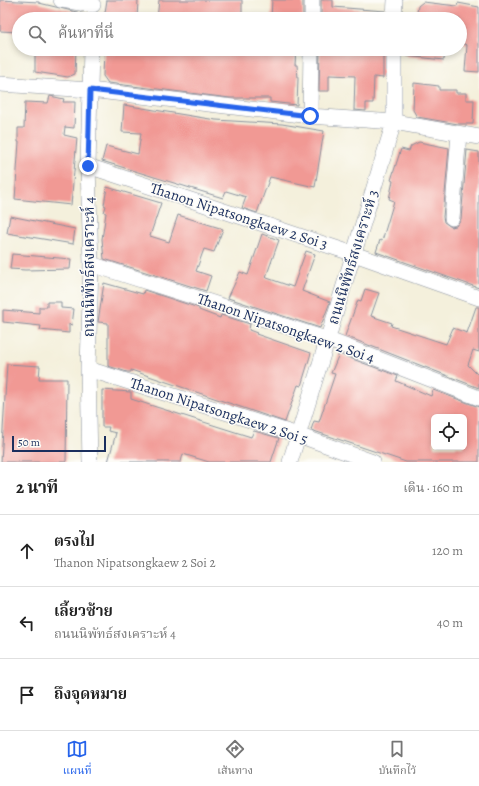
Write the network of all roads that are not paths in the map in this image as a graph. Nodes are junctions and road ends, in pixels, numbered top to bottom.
1 (61, 0) edge
2 (312, 0) edge
3 (395, 0) edge
4 (93, 8) edge
5 (312, 12) edge
6 (394, 12) edge
7 (91, 56) edge
8 (311, 56) edge
9 (394, 56) edge
10 (0, 84) edge
11 (90, 90) junction
12 (310, 116) junction
13 (394, 122) junction
14 (459, 134) junction
15 (479, 137) edge
16 (88, 166) junction
17 (452, 218) dead end
18 (354, 254) junction
19 (90, 264) junction
20 (479, 298) edge
21 (328, 340) junction
22 (88, 369) junction
23 (479, 398) edge
24 (298, 435) junction
25 (90, 462) edge
26 (290, 462) edge
27 (373, 462) edge

1 - 4 street
2 - 5 street
3 - 6 street
7 - 11 street, ถนนนิพัทธ์สงเคราะห์ 4
8 - 12 street
9 - 13 street, ถนนนิพัทธ์สงเคราะห์ 3
10 - 11 street
11 - 12 street
11 - 16 street, ถนนนิพัทธ์สงเคราะห์ 4
12 - 13 street
13 - 14 street
13 - 18 street, ถนนนิพัทธ์สงเคราะห์ 3
14 - 15 street
14 - 17 street
16 - 18 street, Thanon Nipatsongkaew 2 Soi 3
16 - 19 street, ถนนนิพัทธ์สงเคราะห์ 4
18 - 20 street, Thanon Nipatsongkaew 2 Soi 3
18 - 21 street, ถนนนิพัทธ์สงเคราะห์ 3
19 - 21 street, Thanon Nipatsongkaew 2 Soi 4
19 - 22 street, ถนนนิพัทธ์สงเคราะห์ 4
21 - 23 street, Thanon Nipatsongkaew 2 Soi 4
21 - 24 street, ถนนนิพัทธ์สงเคราะห์ 3
22 - 24 street, Thanon Nipatsongkaew 2 Soi 5
22 - 25 street, ถนนนิพัทธ์สงเคราะห์ 4
24 - 26 street, ถนนนิพัทธ์สงเคราะห์ 3
24 - 27 street, Thanon Nipatsongkaew 2 Soi 5

